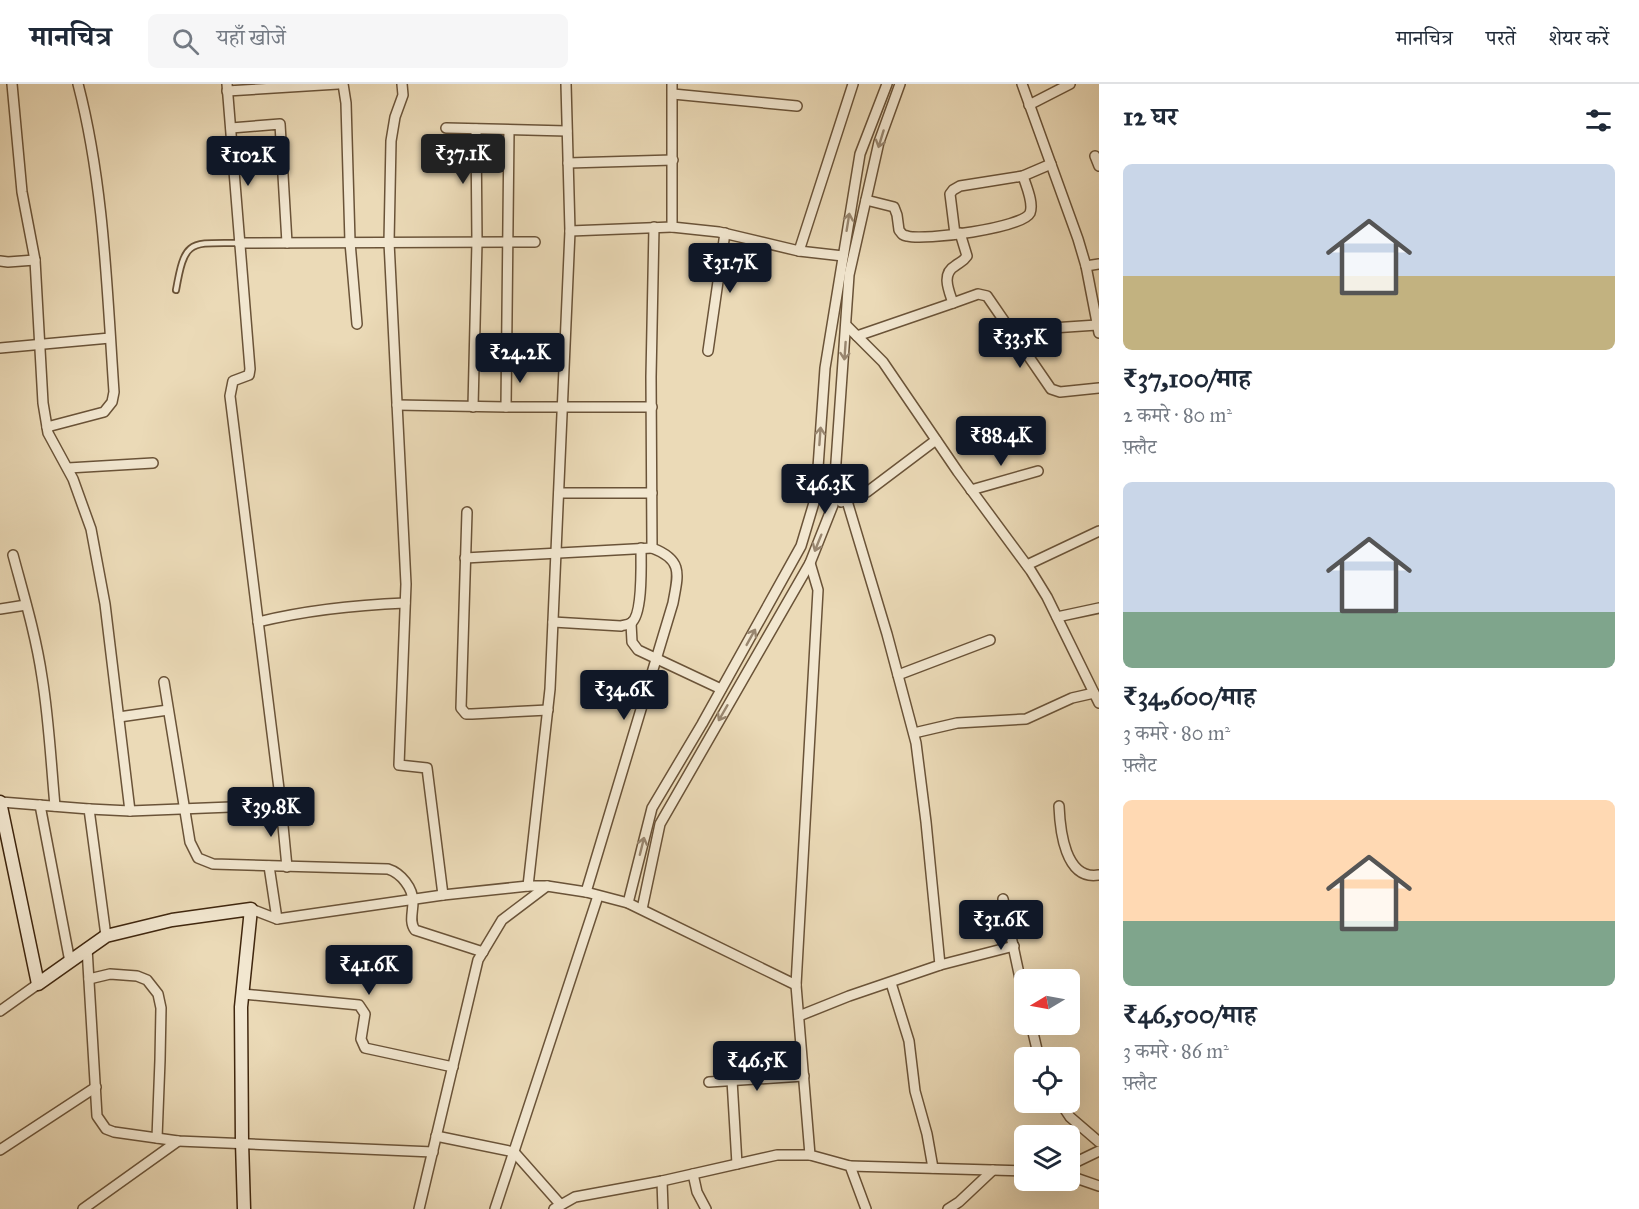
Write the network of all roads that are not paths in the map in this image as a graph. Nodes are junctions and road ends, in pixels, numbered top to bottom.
1 (12, 84) edge
2 (78, 84) edge
3 (340, 84) edge
4 (402, 84) edge
5 (566, 84) edge
6 (672, 84) edge
7 (853, 84) edge
8 (887, 84) edge
9 (900, 84) edge
10 (1022, 84) edge
11 (1070, 84) edge
12 (227, 88) edge
13 (673, 94) junction
14 (1029, 105) junction
15 (797, 106) dead end
16 (231, 128) junction
17 (446, 128) dead end
18 (476, 129) junction
19 (509, 130) junction
20 (567, 131) junction
21 (1095, 156) dead end
22 (673, 160) junction
23 (568, 163) junction
24 (1051, 164) junction
25 (1099, 166) edge
26 (1023, 176) junction
27 (866, 200) junction
28 (654, 227) junction
29 (672, 227) junction
30 (570, 231) junction
31 (725, 233) junction
32 (957, 234) junction
33 (350, 242) junction
34 (389, 242) junction
35 (477, 242) junction
36 (507, 242) junction
37 (535, 242) dead end
38 (239, 243) junction
39 (287, 243) junction
40 (799, 251) junction
41 (843, 256) junction
42 (35, 260) junction
43 (0, 261) edge
44 (1099, 264) edge
45 (1086, 266) junction
46 (176, 290) dead end
47 (953, 303) junction
48 (357, 324) dead end
49 (847, 326) junction
50 (1052, 328) dead end
51 (1098, 329) edge
52 (857, 336) junction
53 (110, 338) junction
54 (40, 344) junction
55 (0, 348) edge
56 (708, 351) dead end
57 (1099, 388) edge
58 (397, 405) junction
59 (473, 406) junction
60 (506, 407) junction
61 (562, 407) junction
62 (652, 407) junction
63 (47, 427) junction
64 (936, 440) junction
65 (153, 463) dead end
66 (68, 468) junction
67 (1038, 471) dead end
68 (971, 490) junction
69 (559, 493) junction
70 (652, 493) junction
71 (847, 501) junction
72 (833, 505) junction
73 (467, 512) dead end
74 (1099, 531) edge
75 (641, 548) junction
76 (652, 549) junction
77 (556, 552) junction
78 (13, 555) dead end
79 (465, 558) junction
80 (810, 563) junction
81 (1027, 565) junction
82 (405, 603) junction
83 (26, 605) junction
84 (1099, 608) edge
85 (0, 609) edge
86 (1057, 618) junction
87 (258, 621) junction
88 (553, 622) junction
89 (630, 623) junction
90 (990, 640) dead end
91 (656, 660) junction
92 (898, 675) junction
93 (164, 682) dead end
94 (721, 689) junction
95 (1094, 693) junction
96 (1099, 704) edge
97 (168, 710) junction
98 (548, 710) junction
99 (119, 717) junction
100 (914, 733) junction
101 (0, 802) edge
102 (40, 805) junction
103 (281, 805) junction
104 (56, 806) junction
105 (1059, 807) dead end
106 (89, 809) junction
107 (185, 809) junction
108 (130, 811) junction
109 (5, 847) edge
110 (269, 866) junction
111 (287, 867) junction
112 (1099, 875) edge
113 (528, 886) junction
114 (547, 886) junction
115 (586, 892) junction
116 (443, 895) junction
117 (598, 896) junction
118 (413, 899) junction
119 (1004, 899) dead end
120 (628, 903) junction
121 (251, 909) junction
122 (642, 909) junction
123 (277, 919) junction
124 (106, 936) junction
125 (1014, 946) junction
126 (87, 948) junction
127 (483, 952) junction
128 (70, 962) junction
129 (940, 965) junction
130 (1019, 969) edge
131 (89, 978) junction
132 (891, 983) junction
133 (38, 984) junction
134 (796, 985) junction
135 (243, 994) junction
136 (0, 1011) edge
137 (799, 1016) junction
138 (453, 1067) junction
139 (804, 1076) junction
140 (732, 1080) junction
141 (709, 1082) dead end
142 (96, 1087) junction
143 (1067, 1113) edge
144 (436, 1136) junction
145 (156, 1138) junction
146 (178, 1141) junction
147 (242, 1142) junction
148 (1099, 1142) edge
149 (0, 1150) edge
150 (1099, 1151) edge
151 (433, 1152) junction
152 (514, 1152) junction
153 (810, 1155) junction
154 (1080, 1160) edge
155 (737, 1164) junction
156 (850, 1166) junction
157 (933, 1168) junction
158 (993, 1170) junction
159 (1014, 1171) edge
160 (693, 1174) junction
161 (1080, 1179) edge
162 (662, 1181) junction
163 (1099, 1186) edge
164 (557, 1207) edge
165 (83, 1209) edge
166 (244, 1209) edge
167 (419, 1209) edge
168 (495, 1209) edge
169 (663, 1209) edge
170 (706, 1209) edge
171 (866, 1209) edge
172 (948, 1209) edge

1 - 42 street
2 - 53 street
3 - 12 street
3 - 33 street
4 - 34 street
5 - 20 street
6 - 13 street
7 - 40 street
41 -> 8 street
9 -> 27 street
10 - 14 street
11 - 14 street
12 - 16 street
13 - 15 street
13 - 22 street
14 - 24 street
16 - 38 street
16 - 39 street
17 - 18 street
18 - 19 street
18 - 35 street
19 - 20 street
19 - 36 street
20 - 23 street
21 - 25 street
22 - 23 street
22 - 29 street
23 - 30 street
24 - 26 street
24 - 45 street
26 - 32 street
26 - 32 street
27 - 32 street
27 - 49 street
28 - 29 street
28 - 30 street
28 - 62 street
29 - 31 street
30 - 61 street
31 - 40 street
31 - 56 street
32 - 47 street
33 - 34 street
33 - 39 street
33 - 48 street
34 - 35 street
34 - 58 street
35 - 36 street
35 - 59 street
36 - 37 street
36 - 60 street
38 - 39 street
38 - 46 lane
38 - 87 street
40 - 41 street
94 -> 41 street
42 - 43 street
42 - 54 street
44 - 45 street
45 - 51 street
47 - 52 street
47 - 57 street
49 - 52 street
49 -> 72 street
50 - 51 street
52 - 64 street
53 - 54 street
53 - 63 street
54 - 55 street
54 - 63 street
58 - 59 street
58 - 82 street
59 - 60 street
60 - 61 street
61 - 62 street
61 - 69 street
62 - 70 street
63 - 66 street
64 - 68 street
64 - 71 street
65 - 66 street
66 - 99 street
67 - 68 street
68 - 81 street
69 - 70 street
69 - 77 street
70 - 76 street
71 - 72 street
71 - 92 street
72 -> 80 street
73 - 79 street
74 - 81 street
75 - 76 street
75 - 77 street
75 - 89 street
76 - 91 street
77 - 79 street
77 - 88 street
78 - 83 street
79 - 98 street
80 -> 122 street
80 - 134 street
81 - 86 street
82 - 87 street
82 - 116 street
83 - 85 street
83 - 104 street
84 - 86 street
86 - 95 street
87 - 103 street
88 - 89 street
88 - 98 street
89 - 91 street
90 - 92 street
91 - 94 street
91 - 115 street
92 - 100 street
93 - 97 street
120 -> 94 street
95 - 96 street
95 - 100 street
97 - 99 street
97 - 107 street
98 - 113 street
99 - 108 street
100 - 129 street
101 - 102 street
101 - 109 main road
102 - 104 street
102 - 128 street
103 - 107 street
103 - 111 street
104 - 106 street
105 - 112 street
106 - 108 street
106 - 124 street
107 - 108 street
107 - 110 street
109 - 133 main road
110 - 111 street
110 - 123 street
111 - 118 street
113 - 114 street
113 - 116 street
114 - 115 street
114 - 127 street
115 - 117 street
116 - 118 street
117 - 120 street
117 - 152 street
118 - 123 street
118 - 127 street
119 - 125 street
120 - 122 street
121 - 123 street
121 - 124 main road
121 - 135 main road
122 - 134 street
124 - 126 main road
125 - 129 street
125 - 130 street
126 - 128 main road
126 - 131 street
127 - 138 street
128 - 133 main road
129 - 132 street
131 - 142 street
131 - 145 street
132 - 137 street
132 - 157 street
133 - 136 street
134 - 137 street
135 - 138 street
135 - 147 main road
137 - 139 street
138 - 144 street
139 - 140 street
139 - 153 street
140 - 141 street
140 - 155 street
142 - 145 street
142 - 149 street
143 - 148 street
144 - 151 street
144 - 152 street
145 - 146 street
146 - 147 street
146 - 165 street
147 - 151 street
147 - 166 main road
150 - 154 street
151 - 167 street
152 - 164 street
152 - 168 street
153 - 155 street
153 - 156 street
155 - 160 street
156 - 157 street
156 - 171 street
157 - 158 street
158 - 159 street
158 - 172 street
160 - 162 street
160 - 170 street
161 - 163 street
162 - 164 street
162 - 169 street

